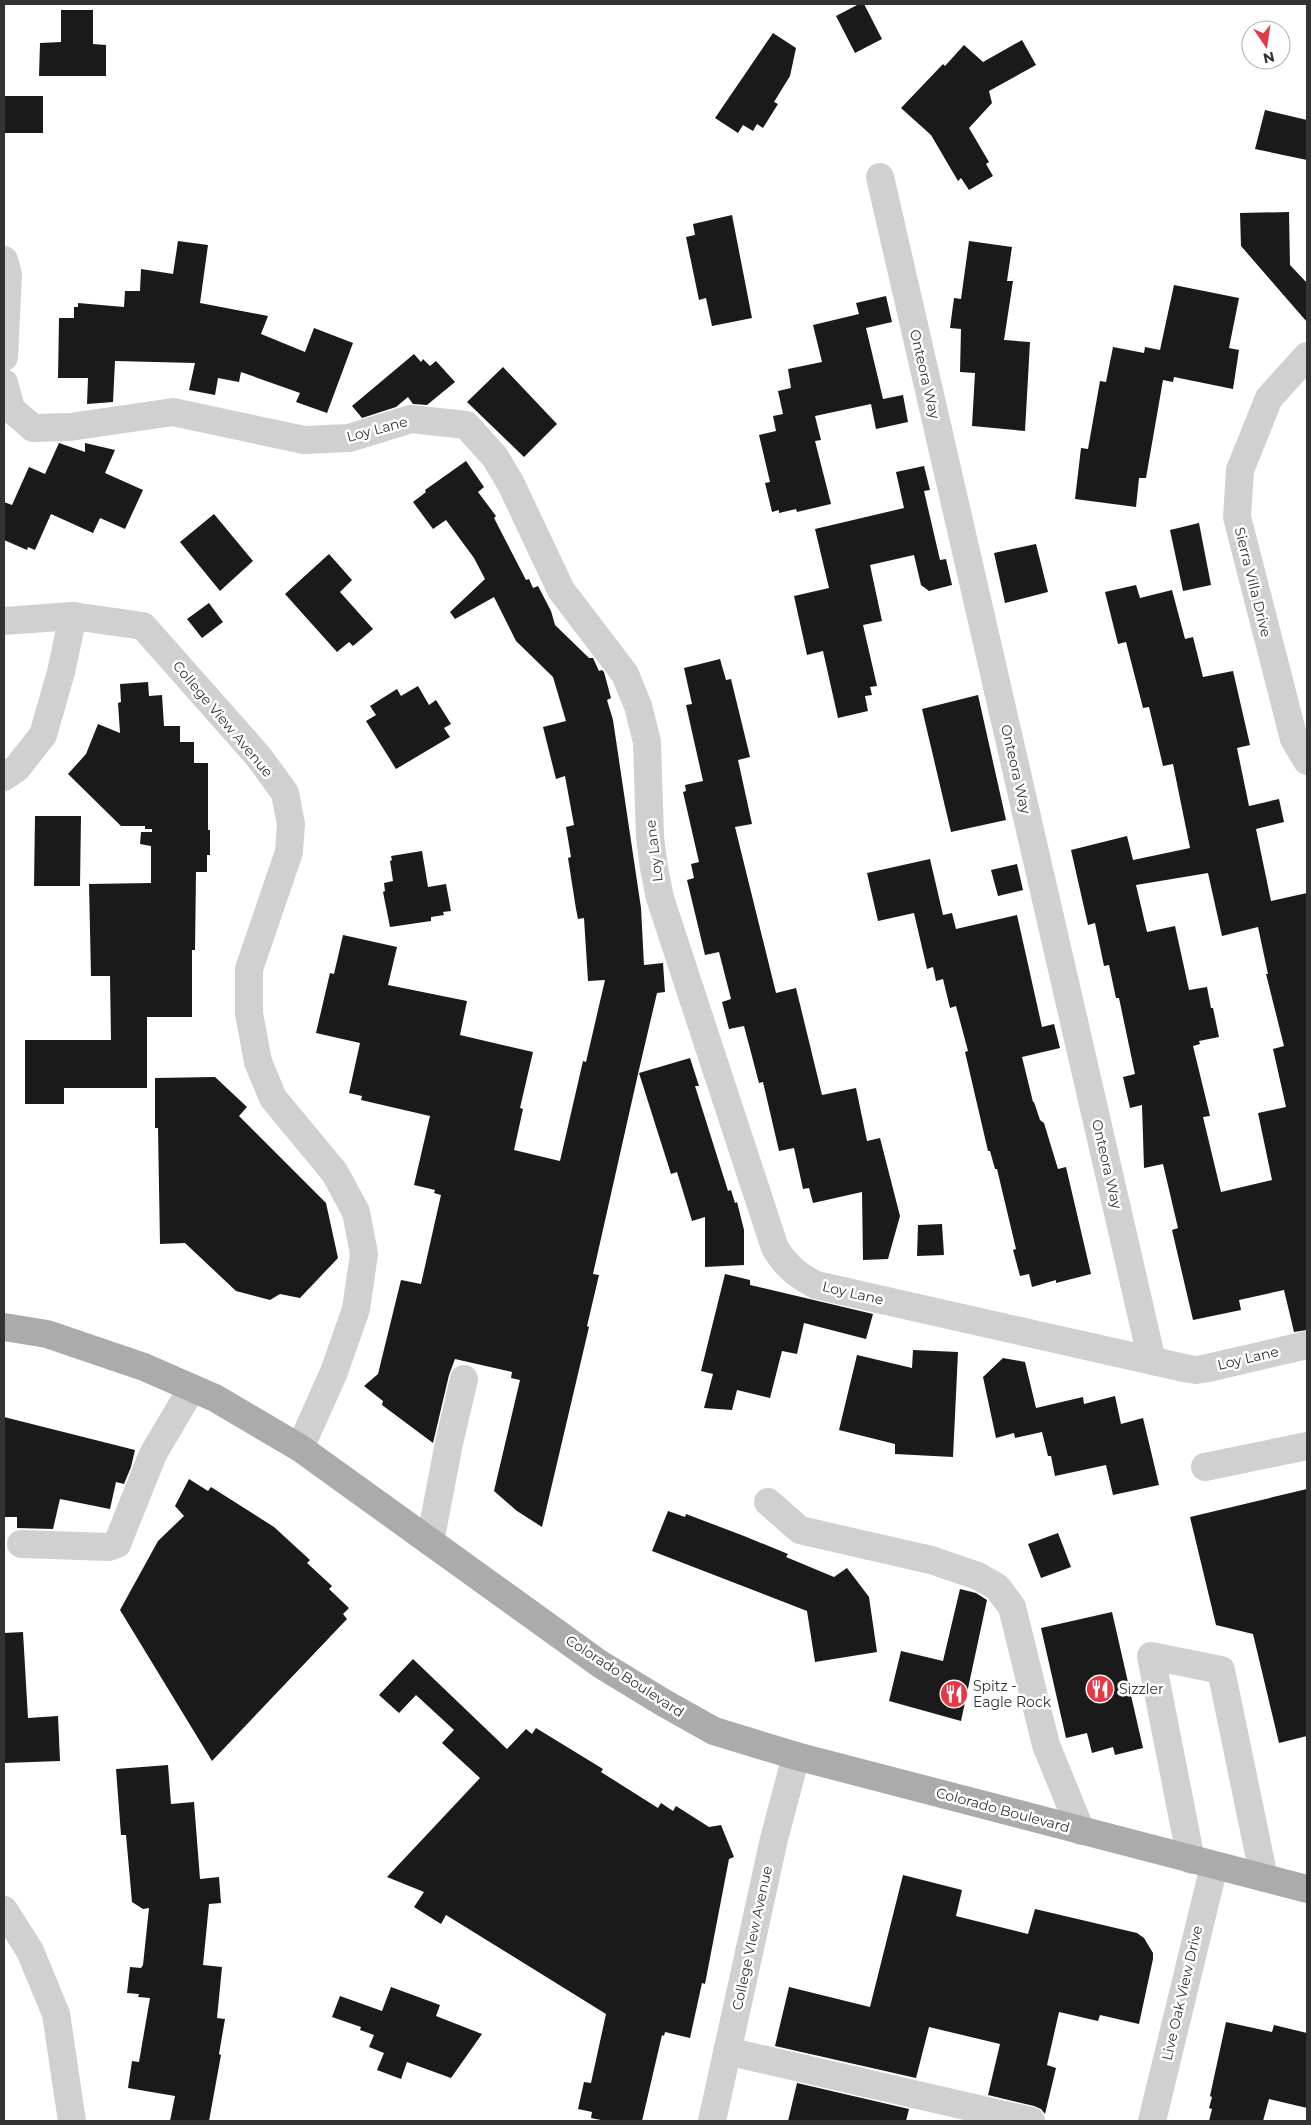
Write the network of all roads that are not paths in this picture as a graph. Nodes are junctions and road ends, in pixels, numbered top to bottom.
1 (880, 177) dead end
2 (4, 260) edge
3 (1307, 356) edge
4 (4, 357) edge
5 (4, 383) edge
6 (73, 616) junction
7 (4, 621) edge
8 (1307, 761) edge
9 (4, 777) edge
10 (4, 1327) edge
11 (1307, 1345) edge
12 (1152, 1361) junction
13 (464, 1379) dead end
14 (192, 1388) junction
15 (1307, 1446) edge
16 (300, 1448) junction
17 (1205, 1467) dead end
18 (768, 1502) dead end
19 (430, 1542) junction
20 (21, 1544) dead end
21 (796, 1756) junction
22 (1081, 1831) junction
23 (1202, 1863) junction
24 (1264, 1878) junction
25 (1307, 1889) edge
26 (4, 1910) edge
27 (727, 2051) junction
28 (72, 2121) edge
29 (712, 2121) edge
30 (1031, 2121) edge
31 (1152, 2121) edge

1 - 12 street, Onteora Way
2 - 4 street
3 - 8 street, Sierra Villa Drive
5 - 12 street, Loy Lane
6 - 7 street, College View Avenue
6 - 9 street
6 - 16 street, College View Avenue
10 - 14 main road, Colorado Boulevard
11 - 12 street, Loy Lane
13 - 19 street
14 - 16 main road, Colorado Boulevard
14 - 20 street
15 - 17 street
16 - 19 main road, Colorado Boulevard
18 - 22 street
19 - 21 main road, Colorado Boulevard
21 - 22 main road, Colorado Boulevard
21 - 27 street, College VIew Avenue
22 - 23 main road, Colorado Boulevard
23 - 24 main road, Colorado Boulevard
23 - 24 street
23 - 31 street, Live Oak View Drive
24 - 25 main road, Colorado Boulevard
26 - 28 street
27 - 29 street, College VIew Avenue
27 - 30 street

